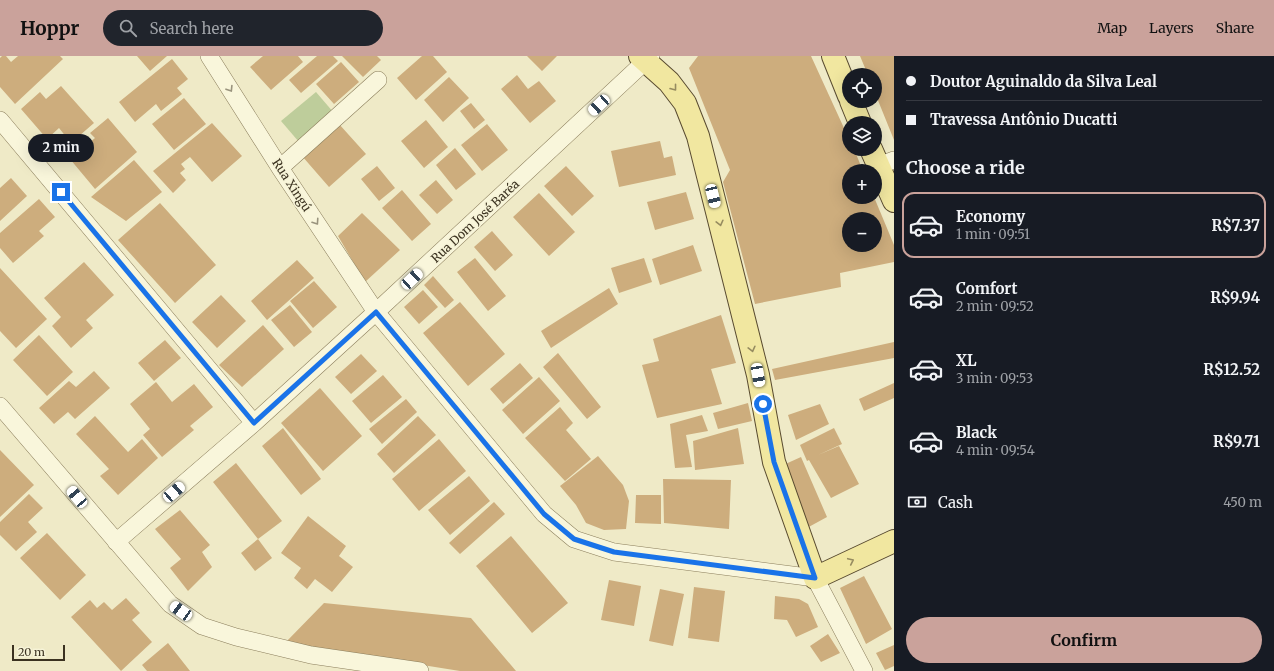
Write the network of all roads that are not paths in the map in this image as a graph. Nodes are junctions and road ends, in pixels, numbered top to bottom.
1 (209, 56) edge
2 (832, 56) edge
3 (646, 58) edge
4 (378, 80) dead end
5 (842, 80) edge
6 (0, 120) edge
7 (881, 159) edge
8 (280, 168) junction
9 (894, 201) edge
10 (376, 312) junction
11 (0, 406) edge
12 (254, 423) junction
13 (894, 541) edge
14 (116, 542) junction
15 (815, 578) junction
16 (420, 671) edge
17 (864, 671) edge

1 -> 8 street, Rua Xingú
2 - 5 main road
3 - 10 street, Rua Dom José Baréa
3 -> 15 main road
4 - 8 street
6 - 12 street
7 - 9 main road
8 -> 10 street, Rua Xingú
10 - 12 street, Rua Dom José Baréa
10 - 15 street, Rua Xingú
11 - 14 street
12 - 14 street, Rua Dom José Baréa
15 -> 13 main road
14 - 16 street
15 - 17 street

